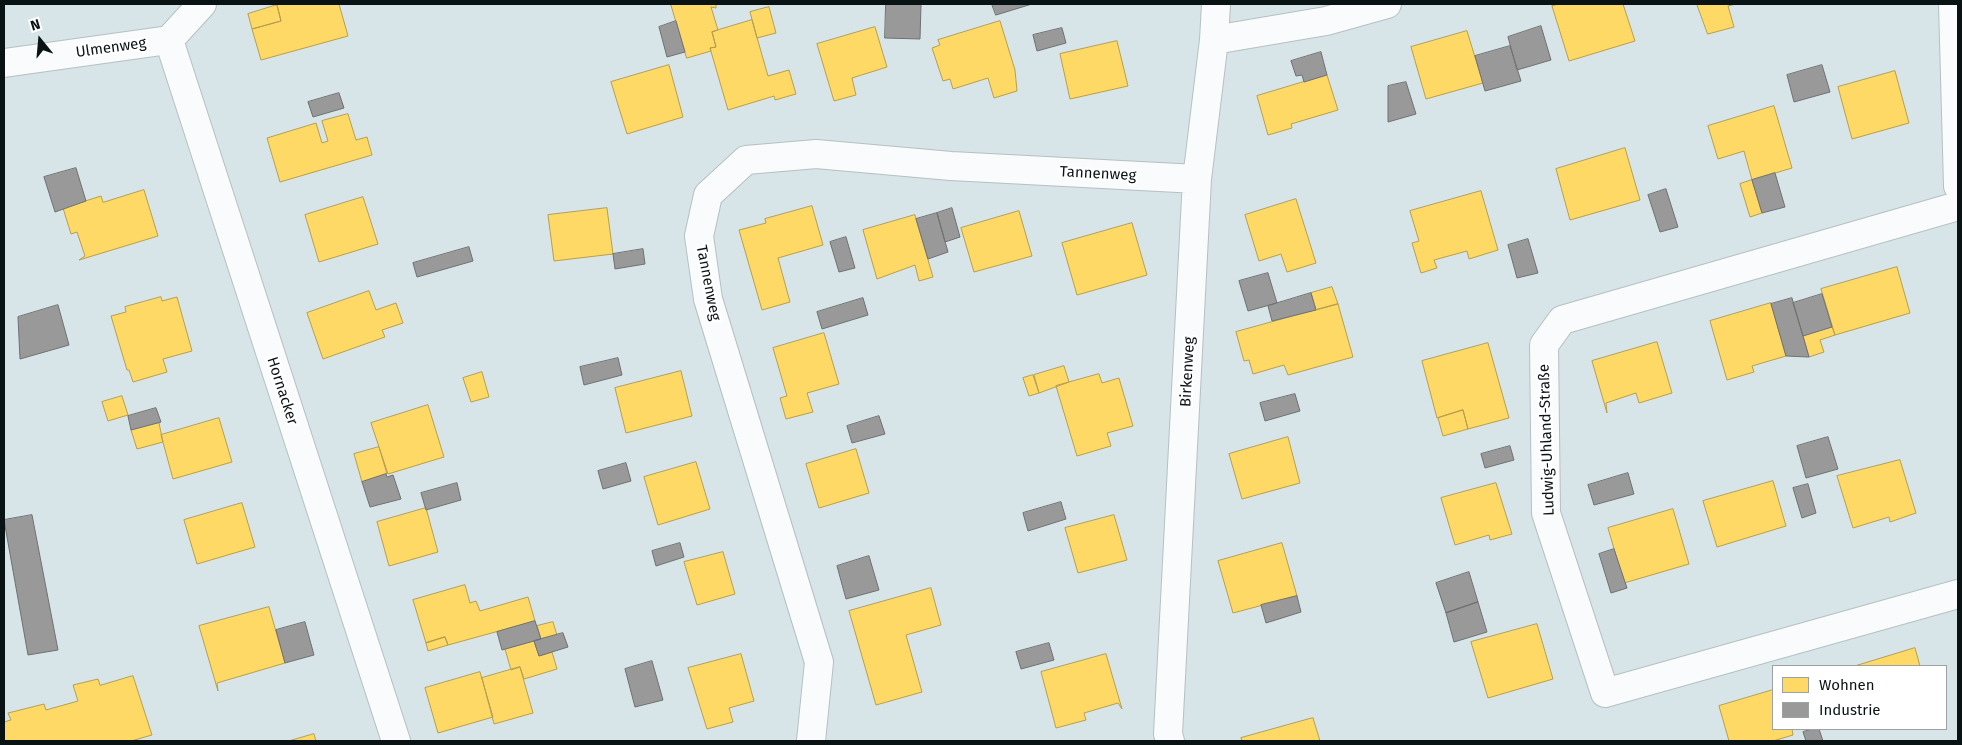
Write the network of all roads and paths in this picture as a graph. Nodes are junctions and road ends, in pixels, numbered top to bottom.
1 (202, 4) edge
2 (1216, 4) edge
3 (1387, 4) edge
4 (1953, 4) edge
5 (168, 40) junction
6 (1214, 40) junction
7 (4, 63) edge
8 (1197, 179) junction
9 (1958, 186) edge
10 (1958, 206) edge
11 (1958, 594) edge
12 (396, 741) edge
13 (811, 741) edge
14 (1170, 741) edge

1 - 5 street
2 - 6 street, Birkenweg
3 - 6 street
4 - 9 street
5 - 7 street, Ulmenweg
5 - 12 street, Hornacker
6 - 8 street, Birkenweg
8 - 13 street, Tannenweg
8 - 14 street, Birkenweg
10 - 11 street, Ludwig-Uhland-Straße

